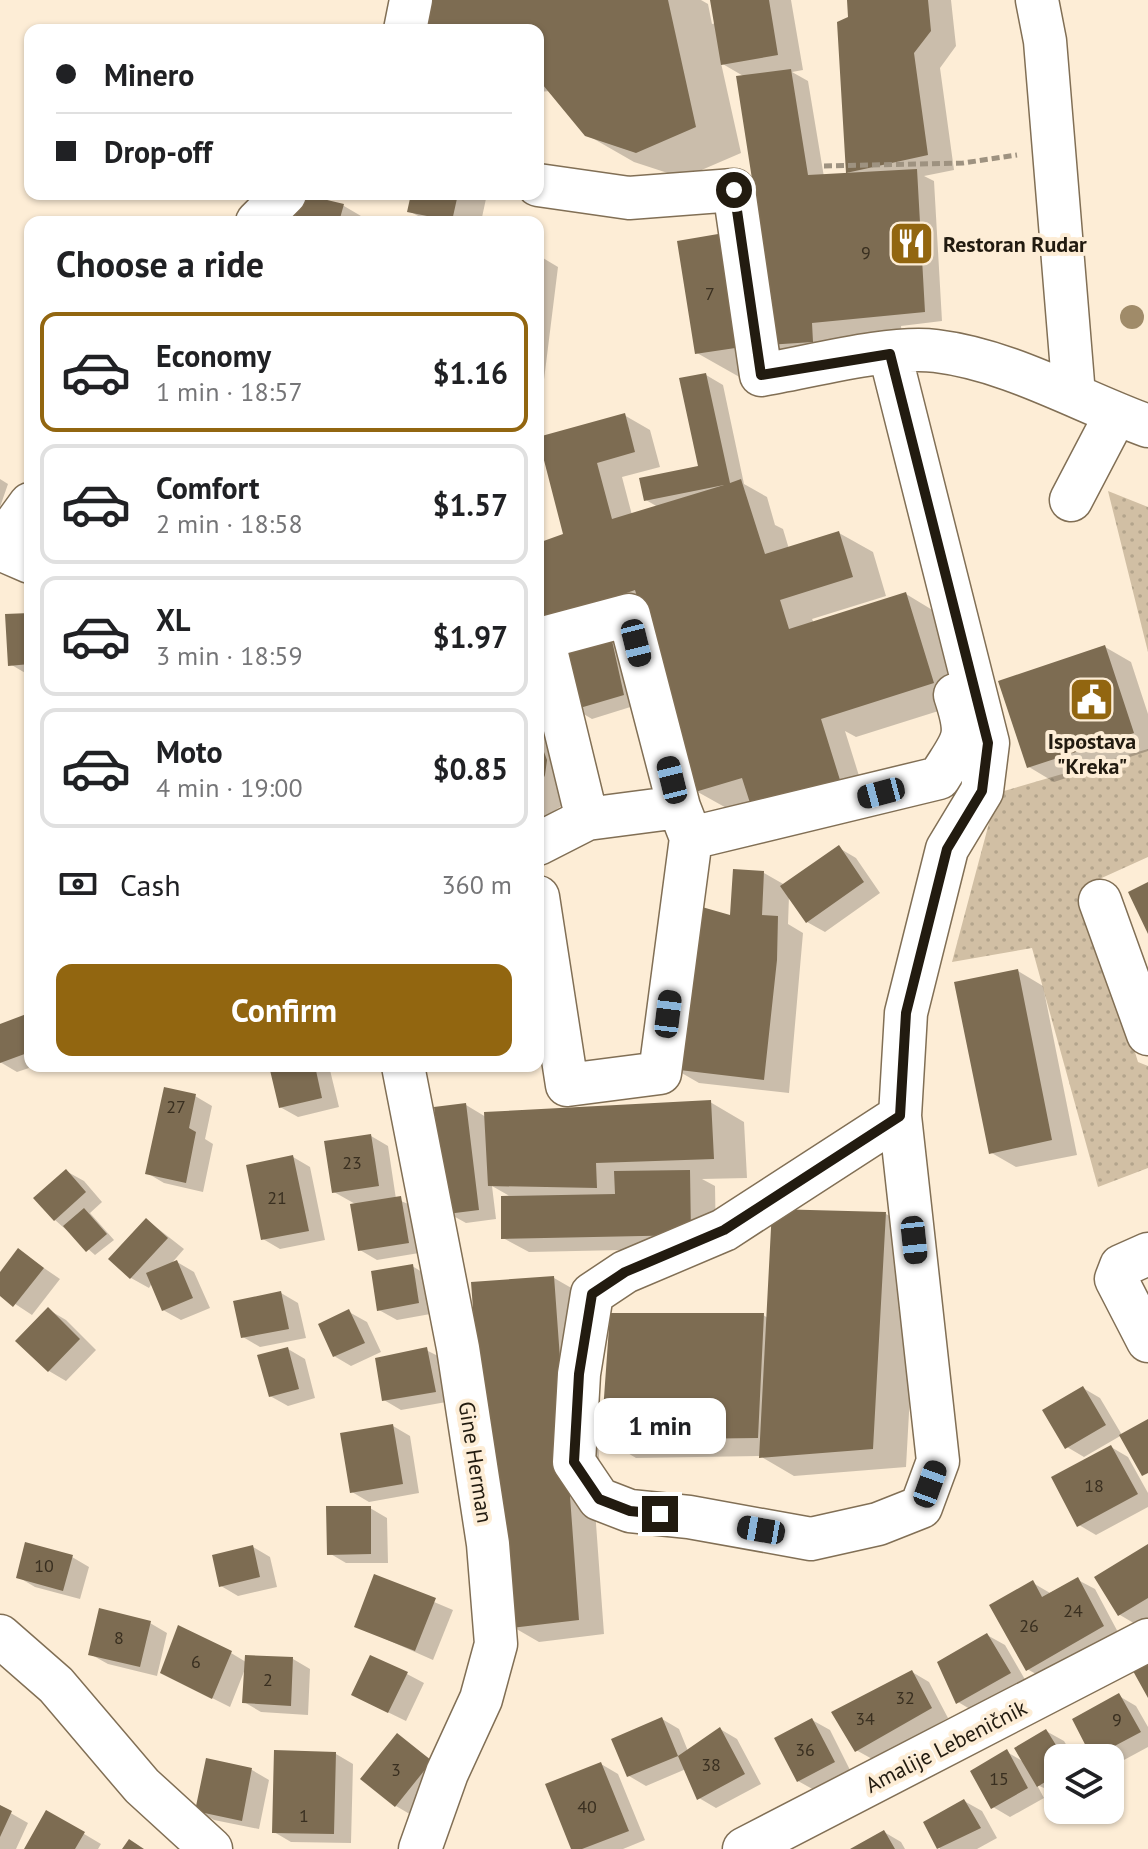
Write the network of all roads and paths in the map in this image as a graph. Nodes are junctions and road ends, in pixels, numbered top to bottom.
1 (411, 0) edge
2 (1037, 0) edge
3 (406, 24) edge
4 (988, 158) dead end
5 (824, 166) dead end
6 (544, 186) edge
7 (279, 200) edge
8 (263, 216) edge
9 (879, 356) junction
10 (1074, 395) junction
11 (1132, 420) edge
12 (1071, 500) dead end
13 (24, 513) edge
14 (0, 547) edge
15 (24, 559) edge
16 (544, 638) edge
17 (544, 642) edge
18 (587, 819) junction
19 (685, 823) junction
20 (544, 841) edge
21 (1100, 901) dead end
22 (544, 936) edge
23 (1148, 1034) edge
24 (404, 1072) edge
25 (900, 1116) junction
26 (1148, 1254) edge
27 (1148, 1341) edge
28 (0, 1636) edge
29 (1148, 1640) edge
30 (0, 1673) edge
31 (56, 1685) junction
32 (211, 1849) edge
33 (420, 1849) edge
34 (744, 1849) edge

1 - 3 street
2 - 10 street
4 - 5 path
6 - 9 street
7 - 8 street
9 - 10 street
9 - 19 street
9 - 25 street
10 - 11 street
11 - 12 street
13 - 14 street
14 - 15 street
16 - 19 street
17 - 18 street
18 - 19 street
18 - 20 street
19 - 22 street
21 - 23 street
24 - 33 street, Gine Herman
25 - 25 street
26 - 27 street
28 - 31 street
29 - 34 street, Amalije Lebeničnik
30 - 31 street
31 - 32 street

